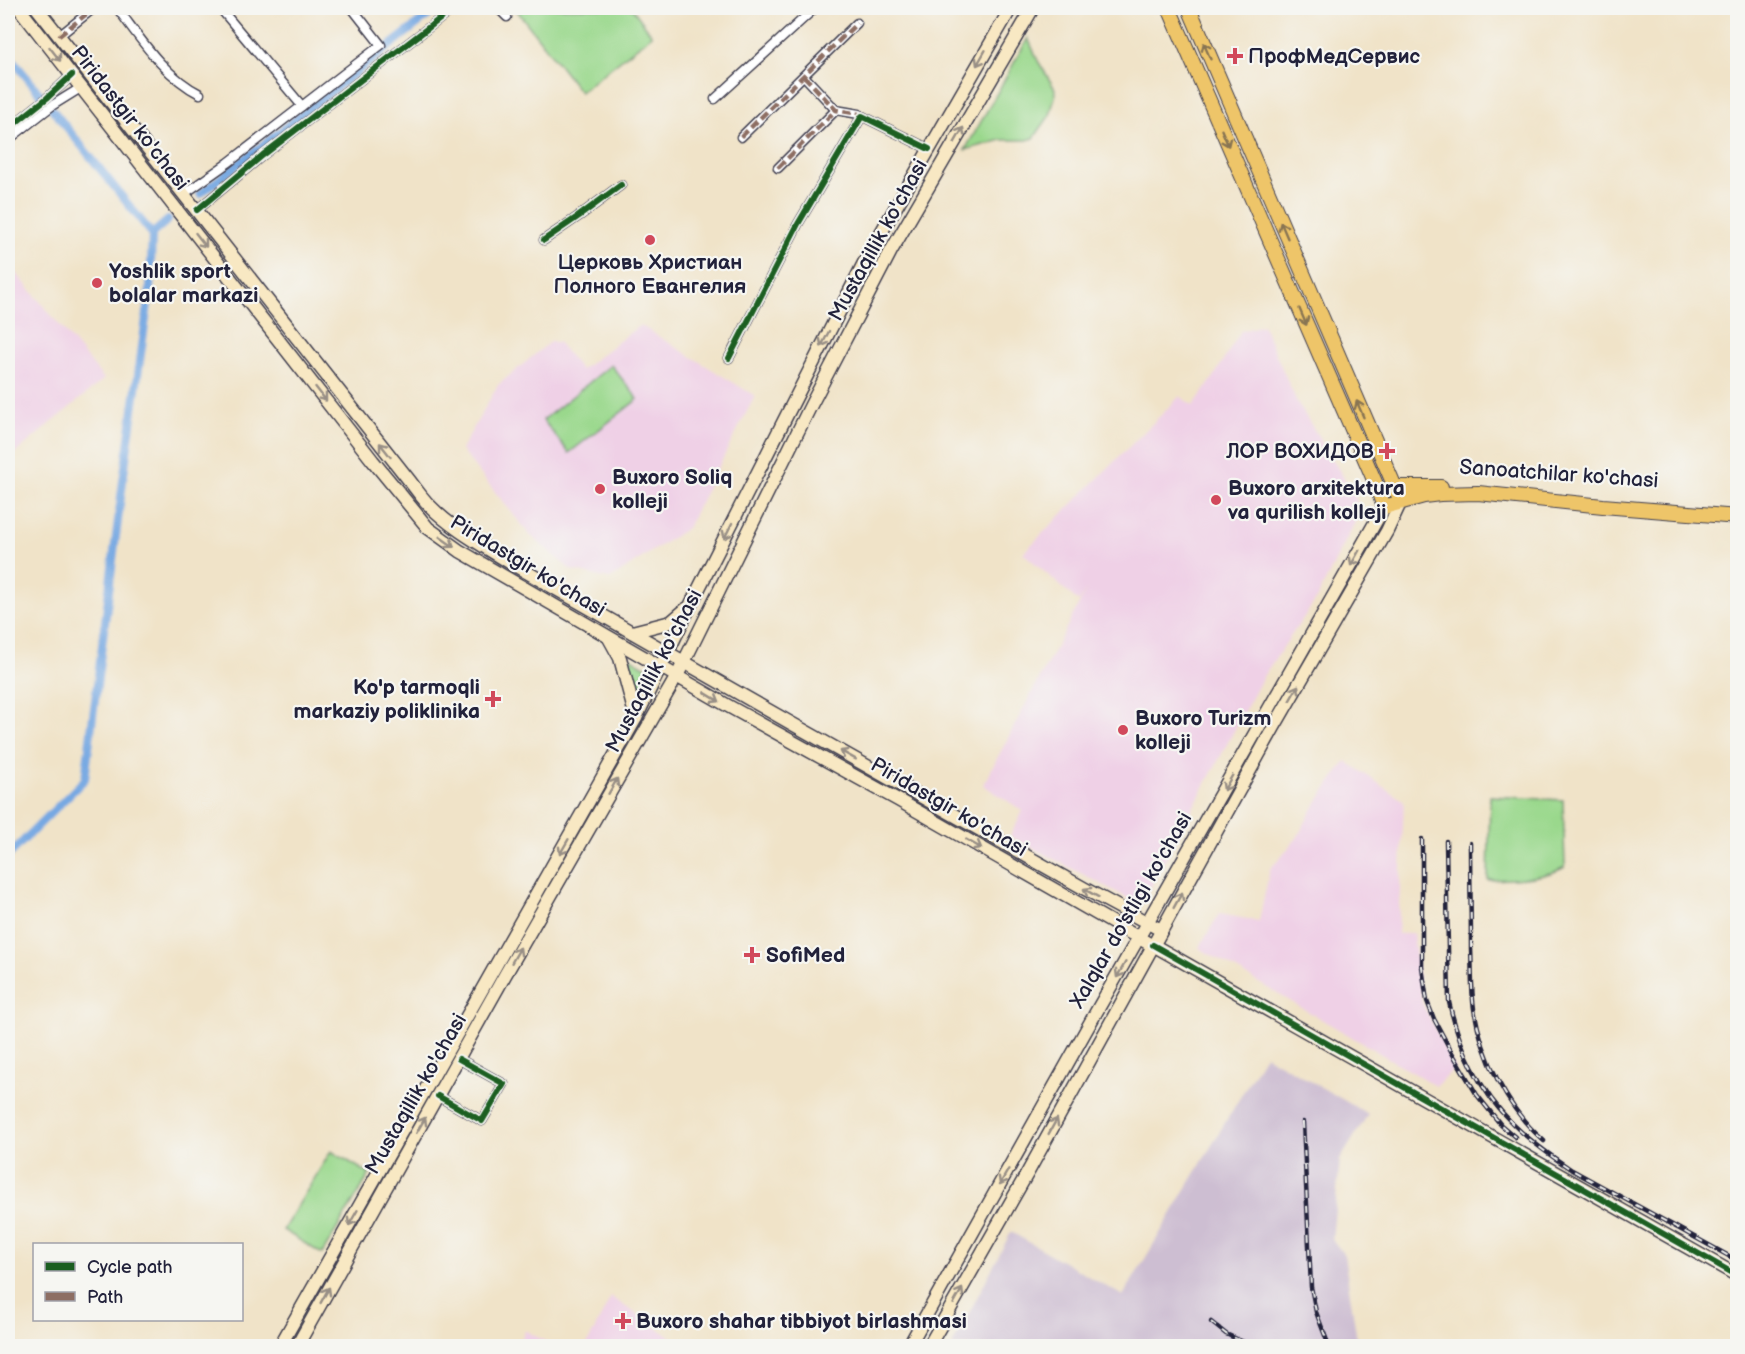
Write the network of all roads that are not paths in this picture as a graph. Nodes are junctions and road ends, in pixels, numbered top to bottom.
1 (19, 8) edge
2 (37, 8) edge
3 (94, 8) edge
4 (117, 8) edge
5 (220, 8) edge
6 (352, 8) edge
7 (454, 8) edge
8 (498, 8) edge
9 (815, 8) edge
10 (1011, 8) edge
11 (1033, 8) edge
12 (1169, 8) edge
13 (1189, 8) edge
14 (507, 17) dead end
15 (857, 23) dead end
16 (59, 36) junction
17 (72, 75) junction
18 (804, 76) junction
19 (82, 87) junction
20 (200, 94) dead end
21 (715, 99) dead end
22 (47, 104) junction
23 (302, 106) junction
24 (1231, 108) junction
25 (836, 110) junction
26 (1215, 114) junction
27 (862, 116) junction
28 (8, 129) edge
29 (741, 136) dead end
30 (8, 140) edge
31 (926, 153) junction
32 (778, 168) dead end
33 (940, 168) junction
34 (621, 185) dead end
35 (184, 194) junction
36 (197, 210) junction
37 (185, 219) junction
38 (544, 240) dead end
39 (729, 358) dead end
40 (814, 361) junction
41 (830, 370) junction
42 (409, 480) junction
43 (1393, 487) junction
44 (396, 491) junction
45 (1378, 493) junction
46 (1401, 501) junction
47 (1384, 507) junction
48 (1737, 509) edge
49 (1737, 517) edge
50 (692, 602) junction
51 (632, 632) junction
52 (608, 636) junction
53 (669, 652) junction
54 (684, 662) junction
55 (662, 667) junction
56 (676, 676) junction
57 (636, 718) junction
58 (905, 787) junction
59 (898, 800) junction
60 (591, 811) junction
61 (1147, 923) junction
62 (1161, 930) junction
63 (1139, 939) junction
64 (1153, 945) junction
65 (500, 972) junction
66 (459, 1059) junction
67 (438, 1096) junction
68 (370, 1187) junction
69 (382, 1194) junction
70 (1737, 1276) edge
71 (280, 1347) edge
72 (297, 1347) edge
73 (909, 1347) edge
74 (929, 1347) edge

1 -> 17 main road, Piridastgir ko'chasi
2 - 16 main road, Piridastgir ko'chasi
3 - 16 street
4 - 20 street
5 - 23 street
6 - 23 street
7 - 36 street
8 - 14 street
9 - 21 street
10 -> 31 main road, Mustaqillik ko'chasi
33 -> 11 main road, Mustaqillik ko'chasi
12 - 26 main road
24 -> 13 main road
15 - 18 street
16 - 35 main road, Piridastgir ko'chasi
17 - 19 main road, Piridastgir ko'chasi
17 - 22 street
18 - 25 street
18 - 29 street
19 - 22 street
19 - 37 main road, Piridastgir ko'chasi
22 - 28 street
22 - 30 street
23 - 35 street
24 - 26 main road
43 -> 24 main road
25 - 27 street
25 - 32 street
26 -> 45 main road
27 - 31 street
27 - 39 street
31 - 33 main road
31 -> 40 main road, Mustaqillik ko'chasi
33 - 41 main road, Mustaqillik ko'chasi
34 - 38 street
35 - 36 main road, Piridastgir ko'chasi
36 - 37 main road
42 -> 36 main road, Piridastgir ko'chasi
37 -> 44 main road, Piridastgir ko'chasi
40 - 41 main road
40 -> 50 main road, Mustaqillik ko'chasi
41 - 54 main road, Mustaqillik ko'chasi
42 - 44 main road
42 - 51 main road, Piridastgir ko'chasi
43 - 45 main road, Sanoatchilar ko'chasi
43 - 46 main road
43 - 48 main road, Sanoatchilar ko'chasi
44 -> 52 main road, Piridastgir ko'chasi
45 - 47 main road
46 - 47 main road, Sanoatchilar ko'chasi
46 - 49 main road, Sanoatchilar ko'chasi
62 -> 46 main road, Xalqlar do'stligi ko'chasi
47 -> 61 main road, Xalqlar do'stligi ko'chasi
50 - 51 main road
50 - 53 main road, Mustaqillik ko'chasi
51 - 53 main road, Piridastgir ko'chasi
52 - 55 main road, Piridastgir ko'chasi
52 - 57 main road
53 - 54 main road, Piridastgir ko'chasi
53 - 55 main road, Mustaqillik ko'chasi
54 - 56 main road, Mustaqillik ko'chasi
58 -> 54 main road, Piridastgir ko'chasi
55 - 56 main road, Piridastgir ko'chasi
55 - 57 main road, Mustaqillik ko'chasi
56 -> 59 main road, Piridastgir ko'chasi
60 -> 56 main road, Mustaqillik ko'chasi
57 - 60 main road, Mustaqillik ko'chasi
58 - 59 main road
61 -> 58 main road, Piridastgir ko'chasi
59 -> 63 main road, Piridastgir ko'chasi
60 - 65 main road, Mustaqillik ko'chasi
61 - 62 main road, Piridastgir ko'chasi
61 - 63 main road, Xalqlar do'stligi ko'chasi
62 - 64 main road, Xalqlar do'stligi ko'chasi
63 - 64 main road, Piridastgir ko'chasi
63 -> 73 main road, Xalqlar do'stligi ko'chasi
64 - 70 main road, Piridastgir ko'chasi
74 -> 64 main road, Xalqlar do'stligi ko'chasi
65 - 66 main road, Mustaqillik ko'chasi
65 - 68 main road, Mustaqillik ko'chasi
66 - 67 main road, Mustaqillik ko'chasi
66 - 67 street
69 -> 67 main road, Mustaqillik ko'chasi
68 - 69 main road
68 -> 71 main road, Mustaqillik ko'chasi
72 -> 69 main road, Mustaqillik ko'chasi

